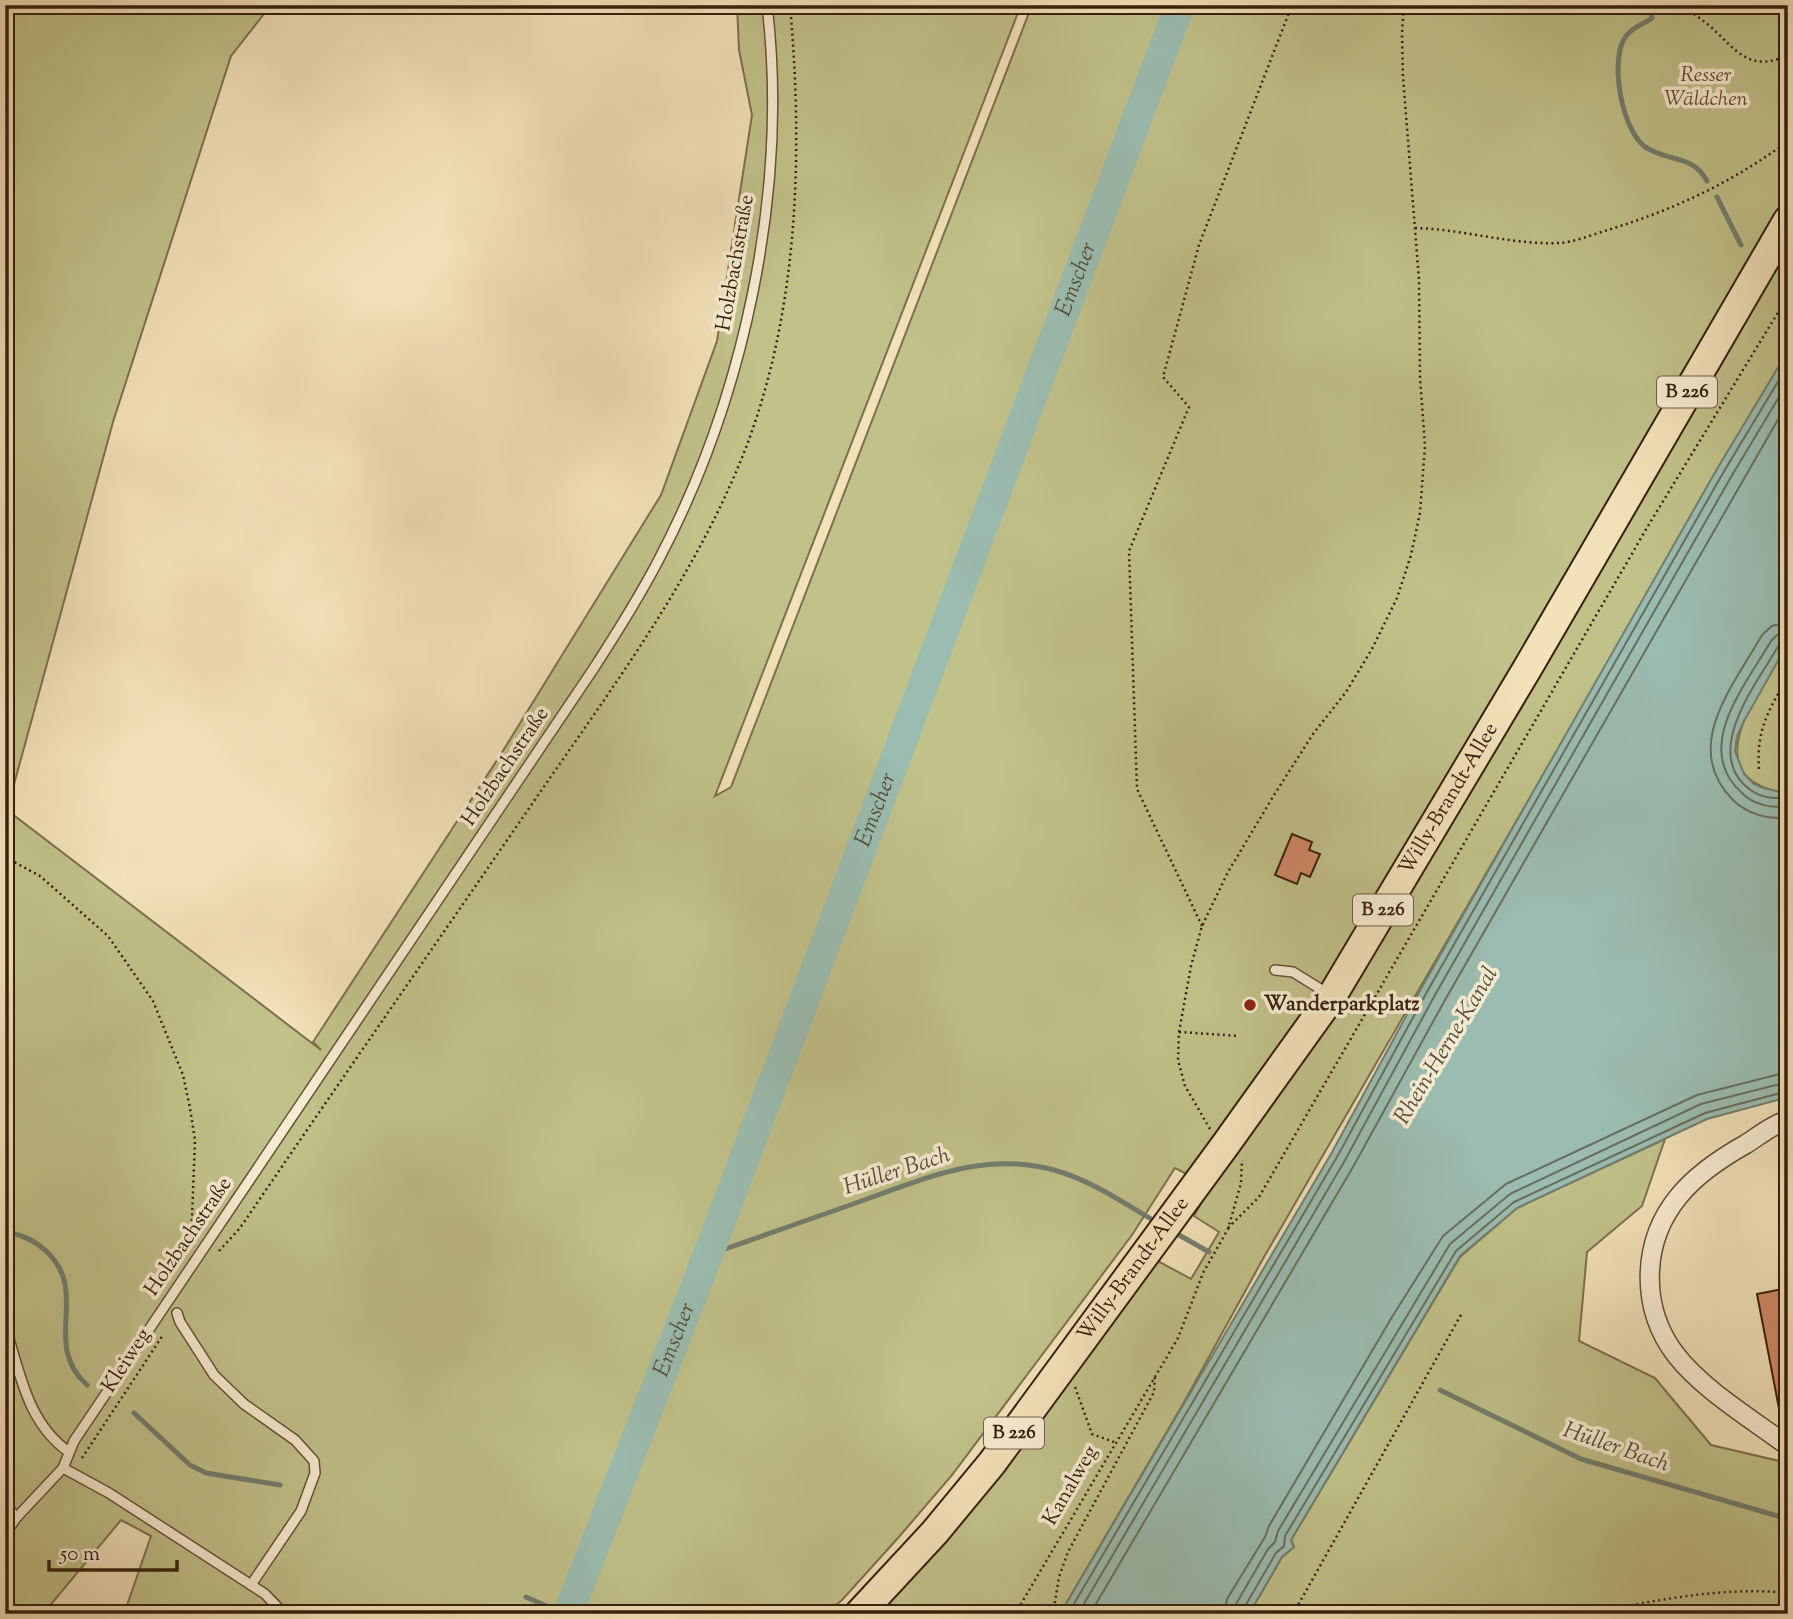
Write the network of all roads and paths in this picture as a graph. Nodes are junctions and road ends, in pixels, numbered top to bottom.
1 (767, 5) edge
2 (1292, 5) edge
3 (1404, 5) edge
4 (1680, 5) edge
5 (1788, 55) edge
6 (1788, 141) edge
7 (1788, 220) edge
8 (1415, 228) junction
9 (1788, 296) edge
10 (1788, 677) edge
11 (1759, 769) dead end
12 (5, 857) edge
13 (1202, 926) junction
14 (1275, 970) dead end
15 (1332, 996) junction
16 (1180, 1032) junction
17 (1239, 1036) dead end
18 (1788, 1120) edge
19 (1216, 1136) dead end
20 (1237, 1154) dead end
21 (1228, 1229) junction
22 (198, 1254) junction
23 (177, 1313) joint
24 (1462, 1313) dead end
25 (5, 1326) edge
26 (1063, 1366) junction
27 (1155, 1374) junction
28 (1115, 1442) junction
29 (1788, 1446) edge
30 (69, 1452) junction
31 (63, 1468) junction
32 (5, 1503) edge
33 (16, 1517) junction
34 (5, 1534) edge
35 (251, 1585) junction
36 (1788, 1594) edge
37 (284, 1614) edge
38 (859, 1614) edge
39 (1015, 1614) edge
40 (1053, 1614) edge
41 (1293, 1614) edge
42 (1588, 1614) edge

1 - 22 lane, Holzbachstraße
2 - 13 path
3 - 8 path
4 - 5 path
6 - 8 path
7 - 15 main road, Willy-Brandt-Allee / B 226
8 - 13 path
9 - 21 path
10 - 11 path
12 - 22 path
13 - 16 path
14 - 15 lane
15 - 26 main road, Willy-Brandt-Allee / B 226
16 - 17 path
16 - 19 path
18 - 29 street
20 - 21 path
21 - 27 path, Kanalweg
22 - 30 lane, Holzbachstraße
23 - 31 path, Kleiweg
23 - 35 lane
24 - 41 path
25 - 30 lane
26 - 28 path
26 - 38 main road, Willy-Brandt-Allee / B 226
27 - 28 path, Kanalweg
27 - 40 path
28 - 39 path, Kanalweg
30 - 31 lane, Holzbachstraße
31 - 33 lane, Holzbachstraße
31 - 35 lane
32 - 33 lane
33 - 34 lane, Holzbachstraße
35 - 37 lane
36 - 42 path

